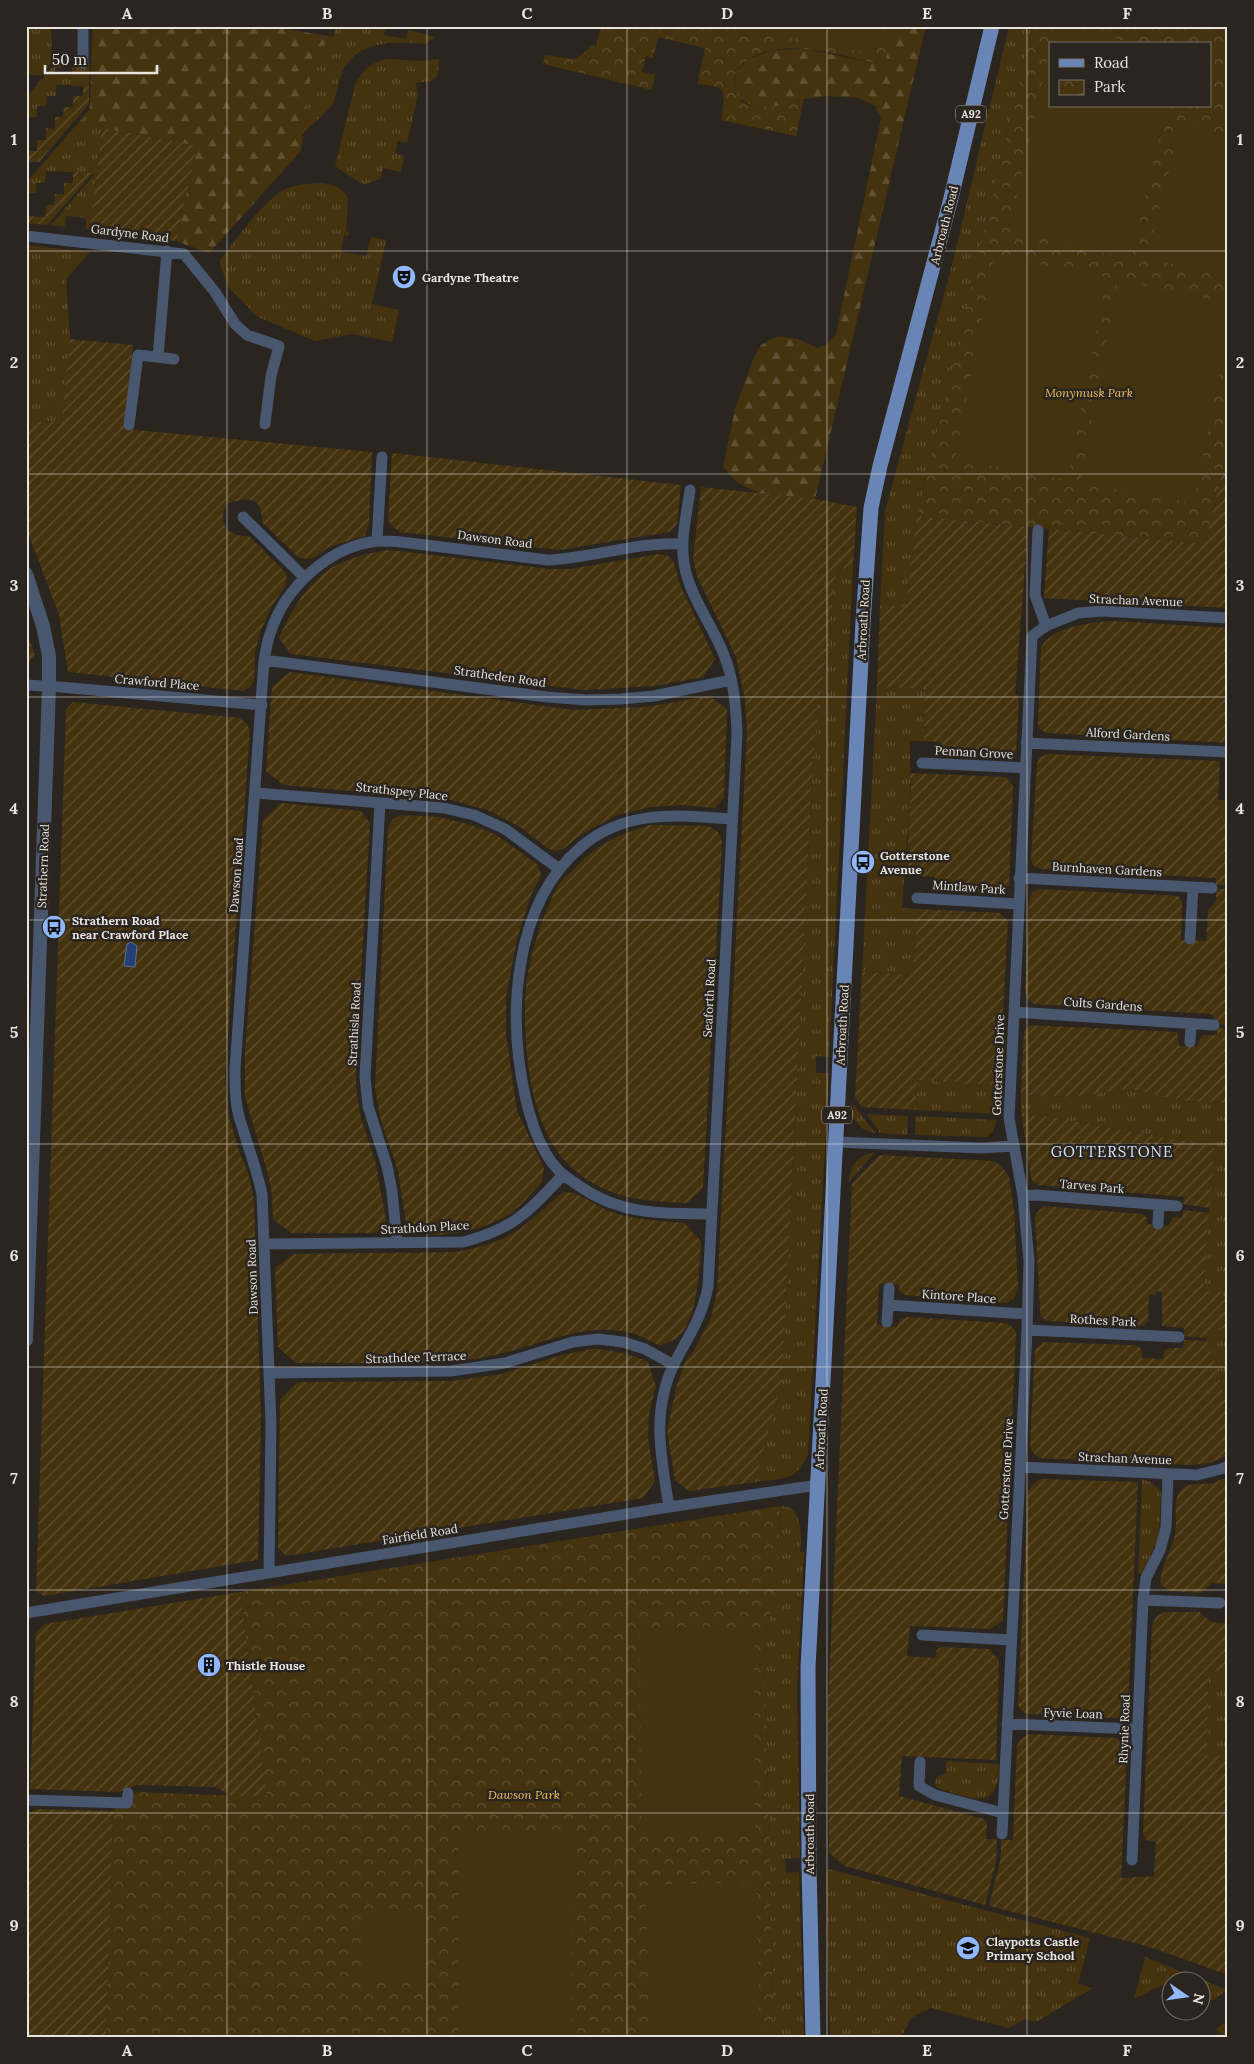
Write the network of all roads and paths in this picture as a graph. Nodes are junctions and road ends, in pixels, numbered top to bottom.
1 (83, 26) edge
2 (992, 26) edge
3 (83, 63) dead end
4 (26, 236) edge
5 (167, 252) junction
6 (158, 357) junction
7 (174, 359) dead end
8 (265, 424) dead end
9 (130, 425) dead end
10 (382, 457) dead end
11 (690, 490) dead end
12 (243, 516) dead end
13 (1038, 530) dead end
14 (377, 541) junction
15 (683, 544) junction
16 (26, 574) edge
17 (304, 577) junction
18 (1228, 618) edge
19 (1046, 626) junction
20 (264, 660) junction
21 (731, 680) junction
22 (26, 685) edge
23 (49, 687) junction
24 (262, 705) junction
25 (1026, 743) junction
26 (1228, 752) edge
27 (922, 763) dead end
28 (1026, 768) junction
29 (256, 793) junction
30 (380, 803) junction
31 (732, 819) junction
32 (559, 869) junction
33 (1019, 878) junction
34 (1193, 887) junction
35 (1212, 888) dead end
36 (917, 898) dead end
37 (1019, 904) junction
38 (1190, 939) dead end
39 (1014, 1012) junction
40 (1191, 1024) junction
41 (1214, 1025) dead end
42 (1190, 1042) dead end
43 (836, 1142) junction
44 (1014, 1146) junction
45 (564, 1175) junction
46 (1023, 1196) junction
47 (1159, 1205) junction
48 (1177, 1206) dead end
49 (712, 1214) junction
50 (1158, 1224) dead end
51 (397, 1243) junction
52 (265, 1244) junction
53 (889, 1288) dead end
54 (888, 1305) junction
55 (1027, 1314) junction
56 (887, 1322) dead end
57 (1027, 1330) junction
58 (1179, 1337) dead end
59 (26, 1340) edge
60 (674, 1365) junction
61 (269, 1373) junction
62 (1228, 1466) edge
63 (1020, 1467) junction
64 (1168, 1474) junction
65 (818, 1485) junction
66 (670, 1507) junction
67 (269, 1573) junction
68 (1143, 1600) junction
69 (1220, 1603) dead end
70 (26, 1613) edge
71 (922, 1635) dead end
72 (1011, 1640) junction
73 (1007, 1724) junction
74 (1138, 1729) junction
75 (920, 1762) dead end
76 (128, 1793) dead end
77 (26, 1800) edge
78 (1003, 1813) junction
79 (1002, 1834) dead end
80 (1132, 1860) dead end
81 (813, 2038) edge

1 - 3 street
2 - 43 main road, Arbroath Road / A92
4 - 5 street, Gardyne Road
5 - 6 street
5 - 8 street, Gardyne Road
6 - 7 street
6 - 9 street
10 - 14 street
11 - 15 street, Seaforth Road
12 - 17 street
13 - 19 street
14 - 15 street, Dawson Road
14 - 17 street, Dawson Road
15 - 21 street, Seaforth Road
16 - 23 street, Strathern Road
17 - 20 street, Dawson Road
18 - 19 street, Strachan Avenue
19 - 25 street, Gotterstone Drive
20 - 21 street, Stratheden Road
20 - 24 street, Dawson Road
21 - 31 street, Seaforth Road
22 - 23 street, Crawford Place
23 - 24 street, Crawford Place
23 - 59 street, Strathern Road
24 - 29 street, Dawson Road
25 - 26 street, Alford Gardens
25 - 28 street, Gotterstone Drive
27 - 28 street, Pennan Grove
28 - 33 street, Gotterstone Drive
29 - 30 street, Strathspey Place
29 - 52 street, Dawson Road
30 - 32 street, Strathspey Place
30 - 51 street, Strathisla Road
31 - 32 street
31 - 49 street, Seaforth Road
32 - 45 street
33 - 34 street, Burnhaven Gardens
33 - 37 street, Gotterstone Drive
34 - 35 street, Burnhaven Gardens
34 - 38 street
36 - 37 street, Mintlaw Park
37 - 39 street, Gotterstone Drive
39 - 40 street, Cults Gardens
39 - 44 street, Gotterstone Drive
40 - 41 street, Cults Gardens
40 - 42 street
43 - 44 street
43 - 65 main road, Arbroath Road / A92
44 - 46 street, Gotterstone Drive
45 - 49 street
45 - 51 street, Strathdon Place
46 - 47 street, Tarves Park
46 - 55 street, Gotterstone Drive
47 - 48 street, Tarves Park
47 - 50 street
49 - 60 street, Seaforth Road
51 - 52 street, Strathdon Place
52 - 61 street, Dawson Road
53 - 54 street
54 - 55 street, Kintore Place
54 - 56 street
55 - 57 street, Gotterstone Drive
57 - 58 street, Rothes Park
57 - 63 street, Gotterstone Drive
60 - 61 street, Strathdee Terrace
60 - 66 street, Seaforth Road
61 - 67 street, Dawson Road
62 - 64 street, Strachan Avenue
63 - 64 street, Strachan Avenue
63 - 72 street, Gotterstone Drive
64 - 68 street, Rhynie Road
65 - 66 street, Fairfield Road
65 - 81 main road, Arbroath Road / A92
66 - 67 street, Fairfield Road
67 - 70 street, Fairfield Road
68 - 69 street
68 - 74 street, Rhynie Road
71 - 72 street
72 - 73 street, Gotterstone Drive
73 - 74 street, Fyvie Loan
73 - 78 street, Gotterstone Drive
74 - 80 street, Rhynie Road
75 - 78 street
76 - 77 street
78 - 79 street, Gotterstone Drive

